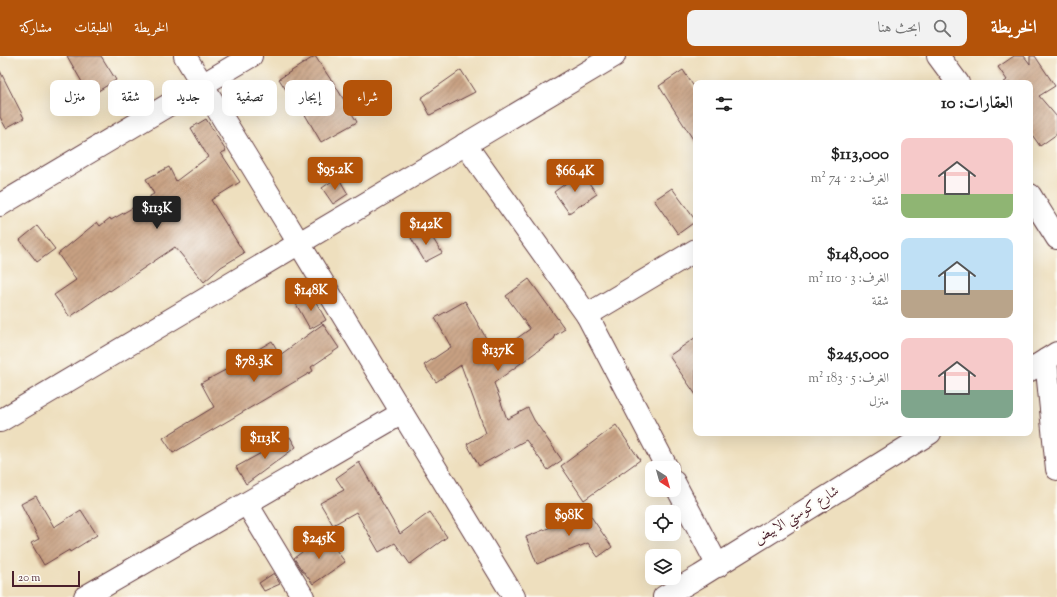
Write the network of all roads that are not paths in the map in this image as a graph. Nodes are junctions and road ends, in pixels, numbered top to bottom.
1 (185, 56) edge
2 (251, 56) edge
3 (614, 56) edge
4 (938, 56) edge
5 (200, 80) edge
6 (209, 80) edge
7 (956, 80) edge
8 (214, 104) edge
9 (162, 108) edge
10 (465, 144) junction
11 (1033, 200) edge
12 (0, 205) edge
13 (1057, 238) edge
14 (299, 244) junction
15 (693, 252) edge
16 (587, 315) junction
17 (1044, 361) edge
18 (402, 413) junction
19 (0, 421) edge
20 (925, 436) edge
21 (663, 461) edge
22 (1057, 469) edge
23 (681, 495) edge
24 (247, 504) junction
25 (718, 566) junction
26 (91, 595) edge
27 (303, 597) edge
28 (514, 597) edge
29 (664, 597) edge

1 - 5 main road
2 - 6 main road
3 - 10 main road
4 - 7 main road
8 - 14 main road
9 - 12 main road
10 - 14 main road
10 - 16 main road
11 - 13 main road
14 - 18 main road
14 - 19 main road
15 - 16 main road
16 - 21 main road
17 - 22 main road
18 - 24 main road
18 - 28 main road
20 - 25 main road, شارع كوستي الابيض
23 - 25 main road
24 - 26 main road
24 - 27 main road
25 - 29 main road, شارع كوستي الابيض

